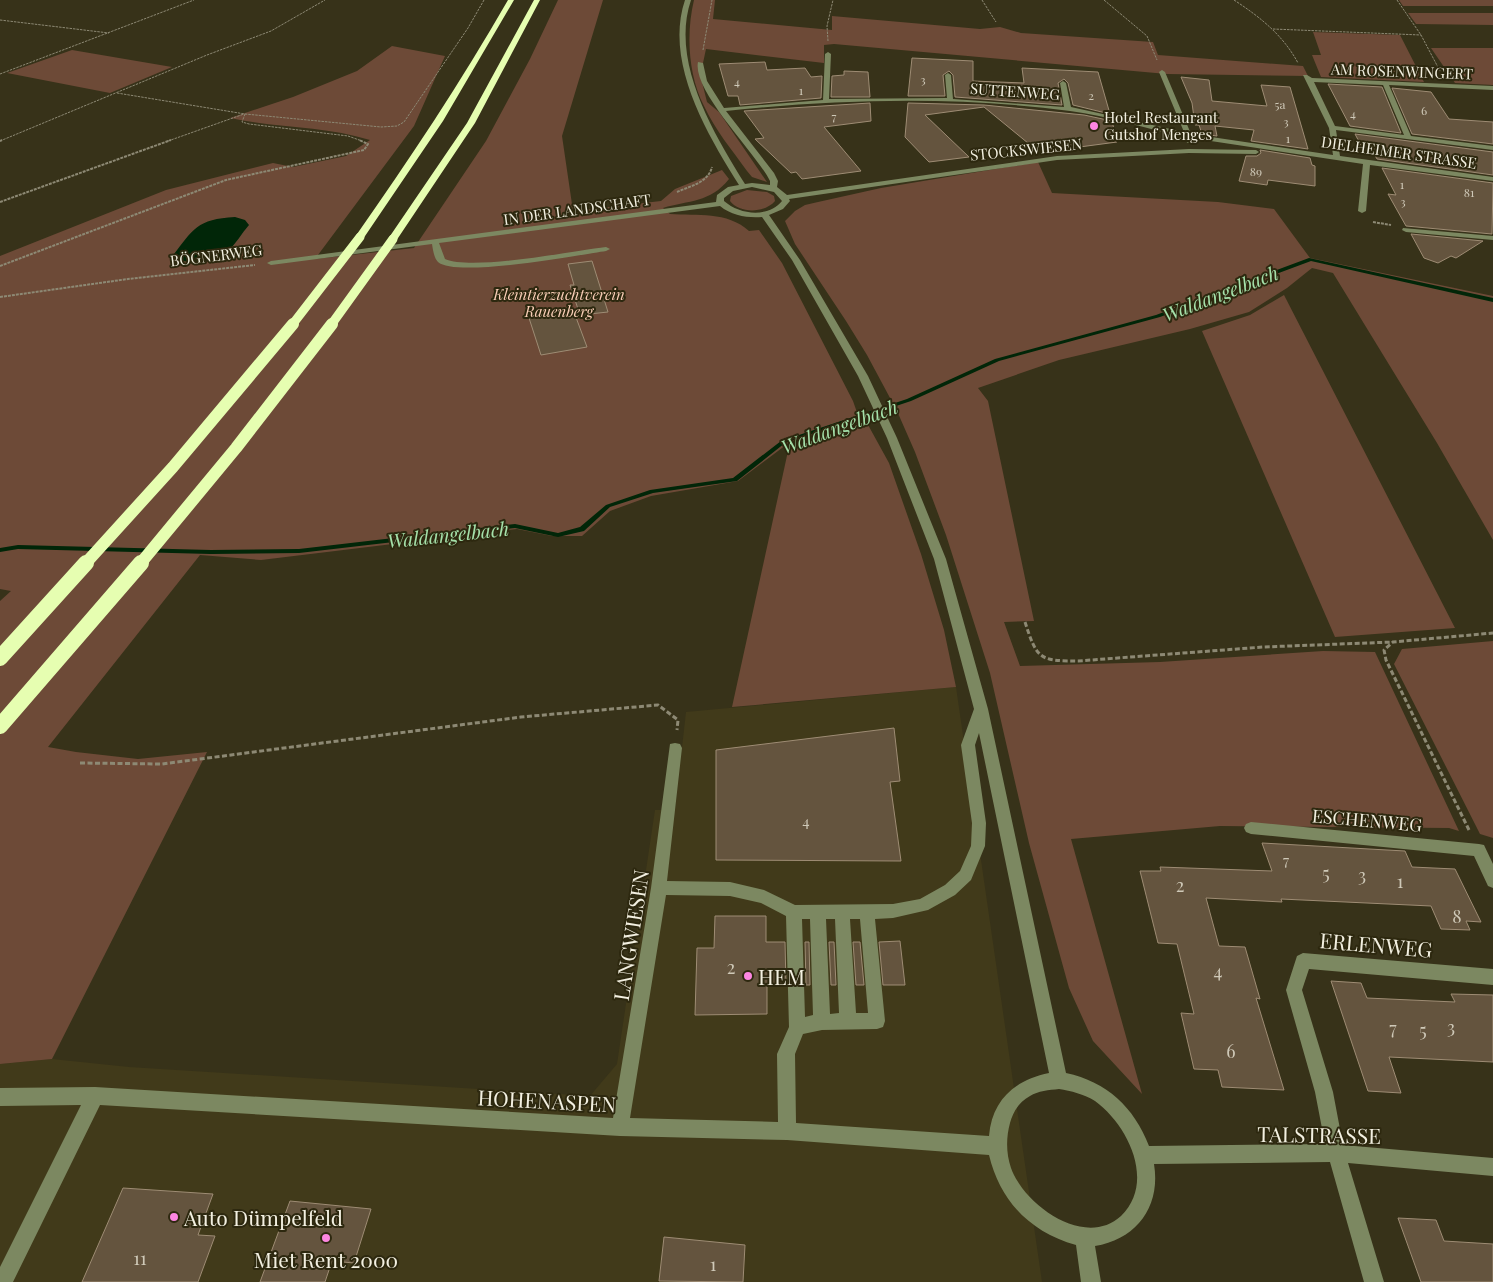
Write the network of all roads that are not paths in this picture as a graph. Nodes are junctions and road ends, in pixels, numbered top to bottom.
1 (511, 0) edge
2 (537, 0) edge
3 (688, 0) edge
4 (828, 54) road end
5 (700, 63) road end
6 (1162, 72) road end
7 (948, 75) dead end
8 (1063, 83) dead end
9 (1384, 83) junction
10 (1493, 88) edge
11 (826, 100) junction
12 (950, 100) junction
13 (1068, 109) junction
14 (722, 110) junction
15 (1332, 128) junction
16 (1188, 135) junction
17 (1408, 136) junction
18 (1493, 148) edge
19 (1189, 151) junction
20 (1301, 153) junction
21 (1337, 158) junction
22 (1367, 162) junction
23 (1493, 179) edge
24 (774, 185) junction
25 (743, 186) junction
26 (785, 197) junction
27 (721, 204) junction
28 (1362, 210) road end
29 (764, 214) junction
30 (1406, 230) road end
31 (1493, 238) edge
32 (435, 242) junction
33 (606, 249) dead end
34 (271, 263) road end
35 (0, 658) edge
36 (981, 709) junction
37 (0, 726) edge
38 (675, 748) road end
39 (1251, 828) dead end
40 (1493, 881) edge
41 (660, 888) junction
42 (794, 912) junction
43 (842, 912) junction
44 (867, 912) junction
45 (818, 913) junction
46 (1493, 977) edge
47 (822, 1022) junction
48 (848, 1022) junction
49 (797, 1027) junction
50 (1059, 1080) junction
51 (95, 1096) junction
52 (0, 1097) edge
53 (620, 1126) junction
54 (787, 1132) junction
55 (997, 1146) junction
56 (1336, 1153) junction
57 (1144, 1156) junction
58 (1493, 1167) edge
59 (1084, 1237) junction
60 (3, 1282) edge
61 (1091, 1282) edge
62 (1374, 1282) edge

1 - 35 highway, bridge
2 - 37 highway, bridge
3 - 25 street
4 - 11 street
5 - 14 street
6 - 16 street
7 - 12 street
8 - 13 street
9 - 10 street, AM ROSENWINGERT
9 - 15 street, AM ROSENWINGERT
9 - 17 street
11 - 12 street, SUTTENWEG
11 - 14 street, SUTTENWEG
12 - 13 street, SUTTENWEG
13 - 16 street, SUTTENWEG
14 - 24 street
15 - 17 street
15 - 21 street
16 - 19 street
16 - 20 street, SUTTENWEG
17 - 18 street
19 - 20 street, STOCKSWIESEN
19 - 26 street, STOCKSWIESEN
20 - 21 street, DIELHEIMER STRASSE
21 - 22 street, DIELHEIMER STRASSE
22 - 23 street, DIELHEIMER STRASSE
22 - 28 street
24 - 25 street
24 - 26 street
25 - 27 street
26 - 29 street
27 - 29 street
27 - 32 street, IN DER LANDSCHAFT
29 - 36 street
30 - 31 street
32 - 33 street
32 - 34 street, BÖGNERWEG
36 - 44 street
36 - 50 street
38 - 41 street, LANGWIESEN
39 - 40 street, ESCHENWEG
41 - 42 street
41 - 53 street, LANGWIESEN
42 - 45 street
42 - 49 street
43 - 44 street
43 - 45 street
43 - 48 street
44 - 48 street
45 - 47 street
46 - 56 street, ERLENWEG
47 - 48 street
47 - 49 street
49 - 54 street
50 - 55 street
50 - 57 street
51 - 52 street, HOHENASPEN
51 - 53 street, HOHENASPEN
51 - 60 street
53 - 54 street, HOHENASPEN
54 - 55 street, HOHENASPEN
55 - 59 street
56 - 57 street, TALSTRASSE
56 - 58 street, TALSTRASSE
56 - 62 street
57 - 59 street
59 - 61 street

